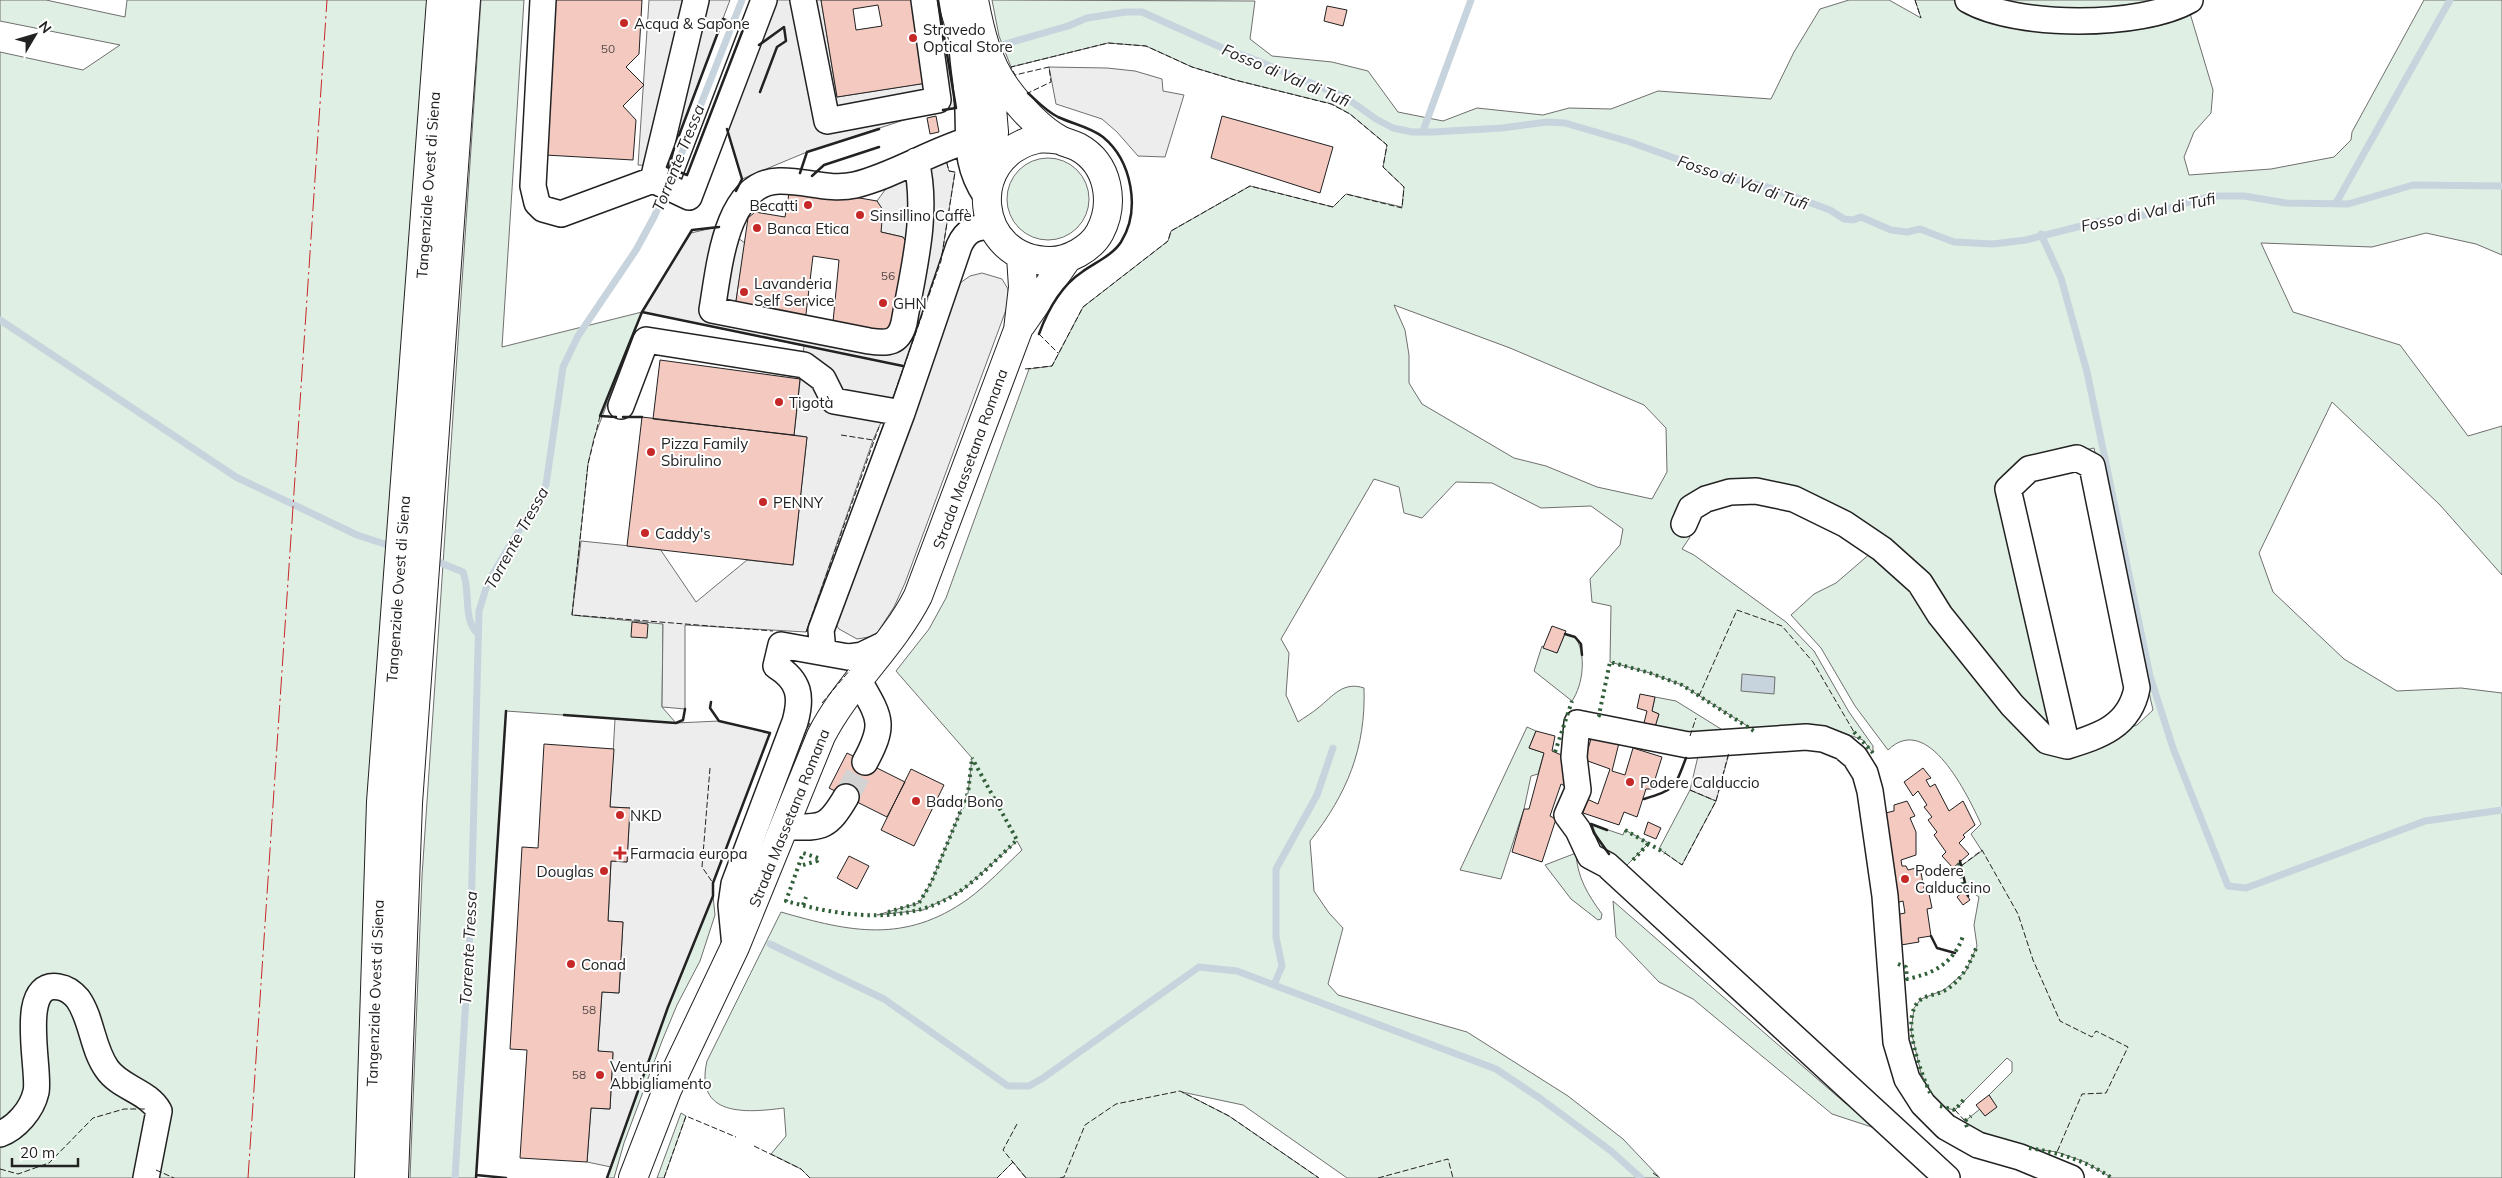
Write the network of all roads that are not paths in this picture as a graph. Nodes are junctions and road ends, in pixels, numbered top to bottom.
1 (441, 0) edge
2 (466, 0) edge
3 (543, 0) edge
4 (696, 0) edge
5 (764, 0) edge
6 (804, 0) edge
7 (924, 0) edge
8 (952, 0) edge
9 (974, 0) edge
10 (1968, 0) edge
11 (2190, 0) edge
12 (962, 34) junction
13 (968, 140) junction
14 (1060, 140) junction
15 (916, 161) junction
16 (653, 180) junction
17 (989, 185) junction
18 (992, 226) junction
19 (1021, 256) junction
20 (1067, 259) junction
21 (1018, 330) junction
22 (621, 406) dead end
23 (902, 413) junction
24 (1684, 524) dead end
25 (889, 642) junction
26 (823, 652) junction
27 (859, 681) junction
28 (2067, 746) junction
29 (865, 762) tunnel mouth
30 (846, 797) tunnel mouth
31 (783, 827) junction
32 (736, 947) junction
33 (0, 1134) edge
34 (146, 1178) edge
35 (369, 1178) edge
36 (394, 1178) edge
37 (633, 1178) edge
38 (1947, 1178) edge
39 (2071, 1178) edge

1 - 35 main road, Tangenziale Ovest di Siena
2 - 36 main road, Tangenziale Ovest di Siena
3 - 16 lane
4 - 16 lane
5 - 16 lane
6 - 7 lane
8 - 12 main road, Strada Massetana Romana
9 - 14 main road, Strada Massetana Romana
10 - 11 lane
12 - 13 lane
12 - 17 main road, Strada Massetana Romana
13 - 15 lane
13 - 17 lane
14 - 17 main road, Strada Massetana Romana
14 - 20 main road, Strada Massetana Romana
15 - 15 lane
17 - 18 main road, Strada Massetana Romana
18 - 19 main road, Strada Massetana Romana
18 - 23 lane
19 - 20 main road, Strada Massetana Romana
19 - 21 main road, Strada Massetana Romana
20 - 21 main road, Strada Massetana Romana
21 - 25 main road, Strada Massetana Romana
22 - 23 lane
23 - 26 lane
24 - 28 lane
25 - 26 lane
25 - 27 main road, Strada Massetana Romana
26 - 32 lane
27 - 29 lane
27 - 31 main road, Strada Massetana Romana
28 - 28 lane
30 - 31 lane
31 - 32 main road, Strada Massetana Romana
32 - 37 main road, Strada Massetana Romana
33 - 34 lane
38 - 39 lane

